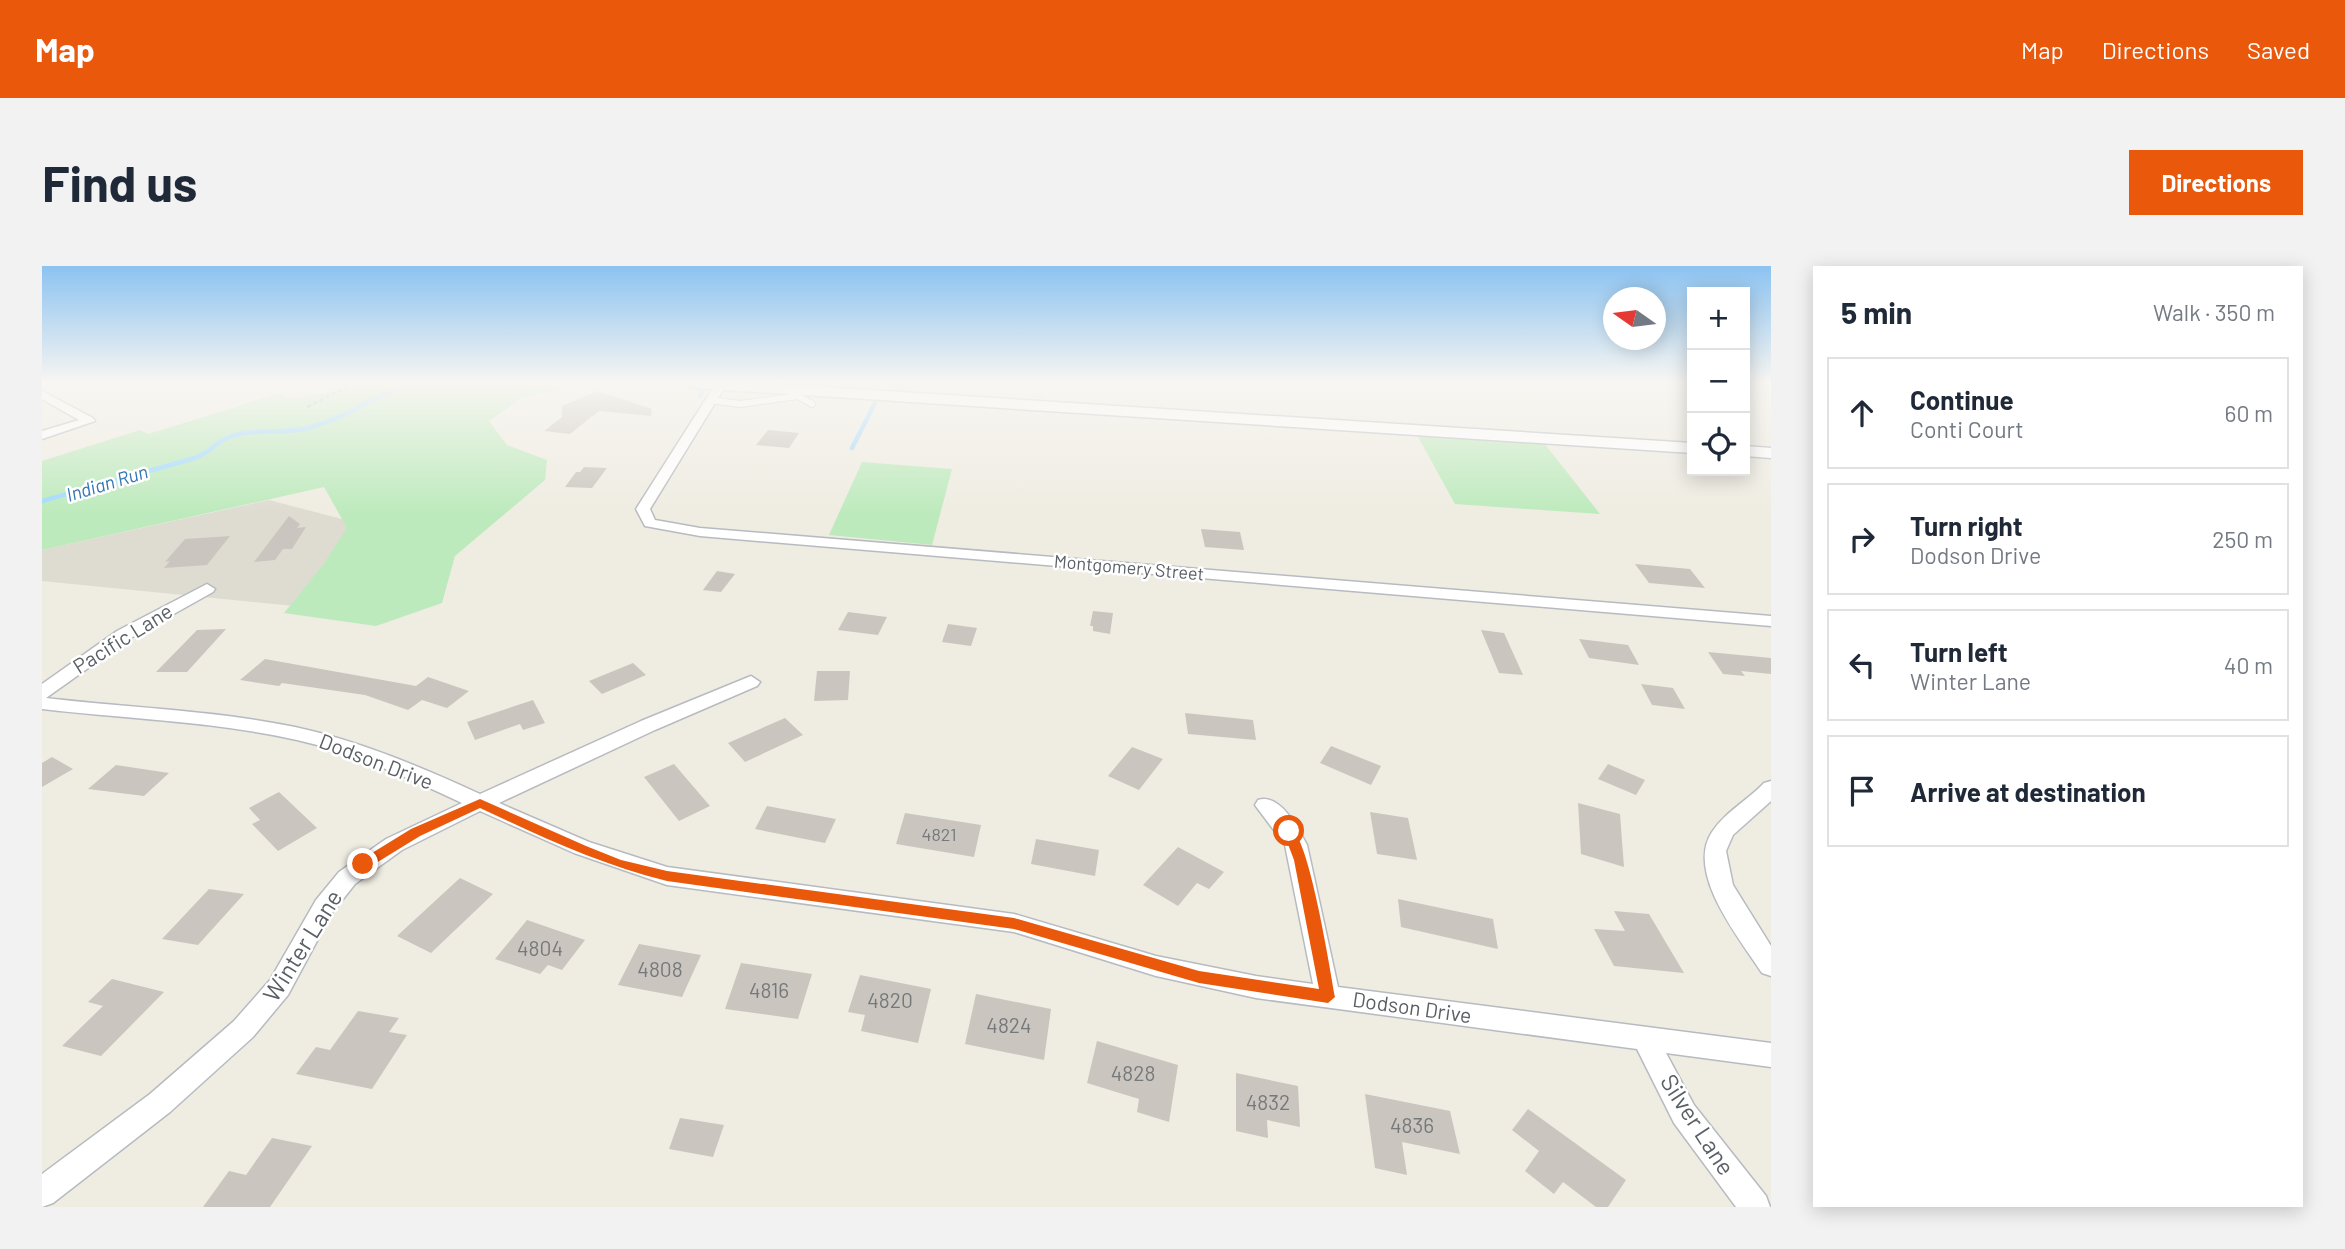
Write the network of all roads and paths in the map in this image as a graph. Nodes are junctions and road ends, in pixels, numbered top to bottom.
1 (69, 427) edge
2 (693, 427) edge
3 (1350, 427) edge
4 (42, 435) edge
5 (1687, 448) edge
6 (1750, 451) edge
7 (1771, 453) edge
8 (207, 589) dead end
9 (1771, 621) edge
10 (751, 682) dead end
11 (42, 694) edge
12 (42, 703) edge
13 (1771, 788) edge
14 (480, 803) junction
15 (1265, 805) dead end
16 (1771, 967) edge
17 (1328, 997) junction
18 (1645, 1039) junction
19 (1771, 1055) edge
20 (42, 1192) edge
21 (1755, 1207) edge

1 - 4 street
2 - 9 street, Montgomery Street
3 - 5 street
6 - 7 street
8 - 11 street, Pacific Lane
10 - 14 street, Winter Lane
12 - 14 street, Dodson Drive
13 - 16 street
14 - 17 street, Dodson Drive
14 - 20 street, Winter Lane
15 - 17 street
17 - 18 street, Dodson Drive
18 - 19 street, Dodson Drive
18 - 21 street, Silver Lane

